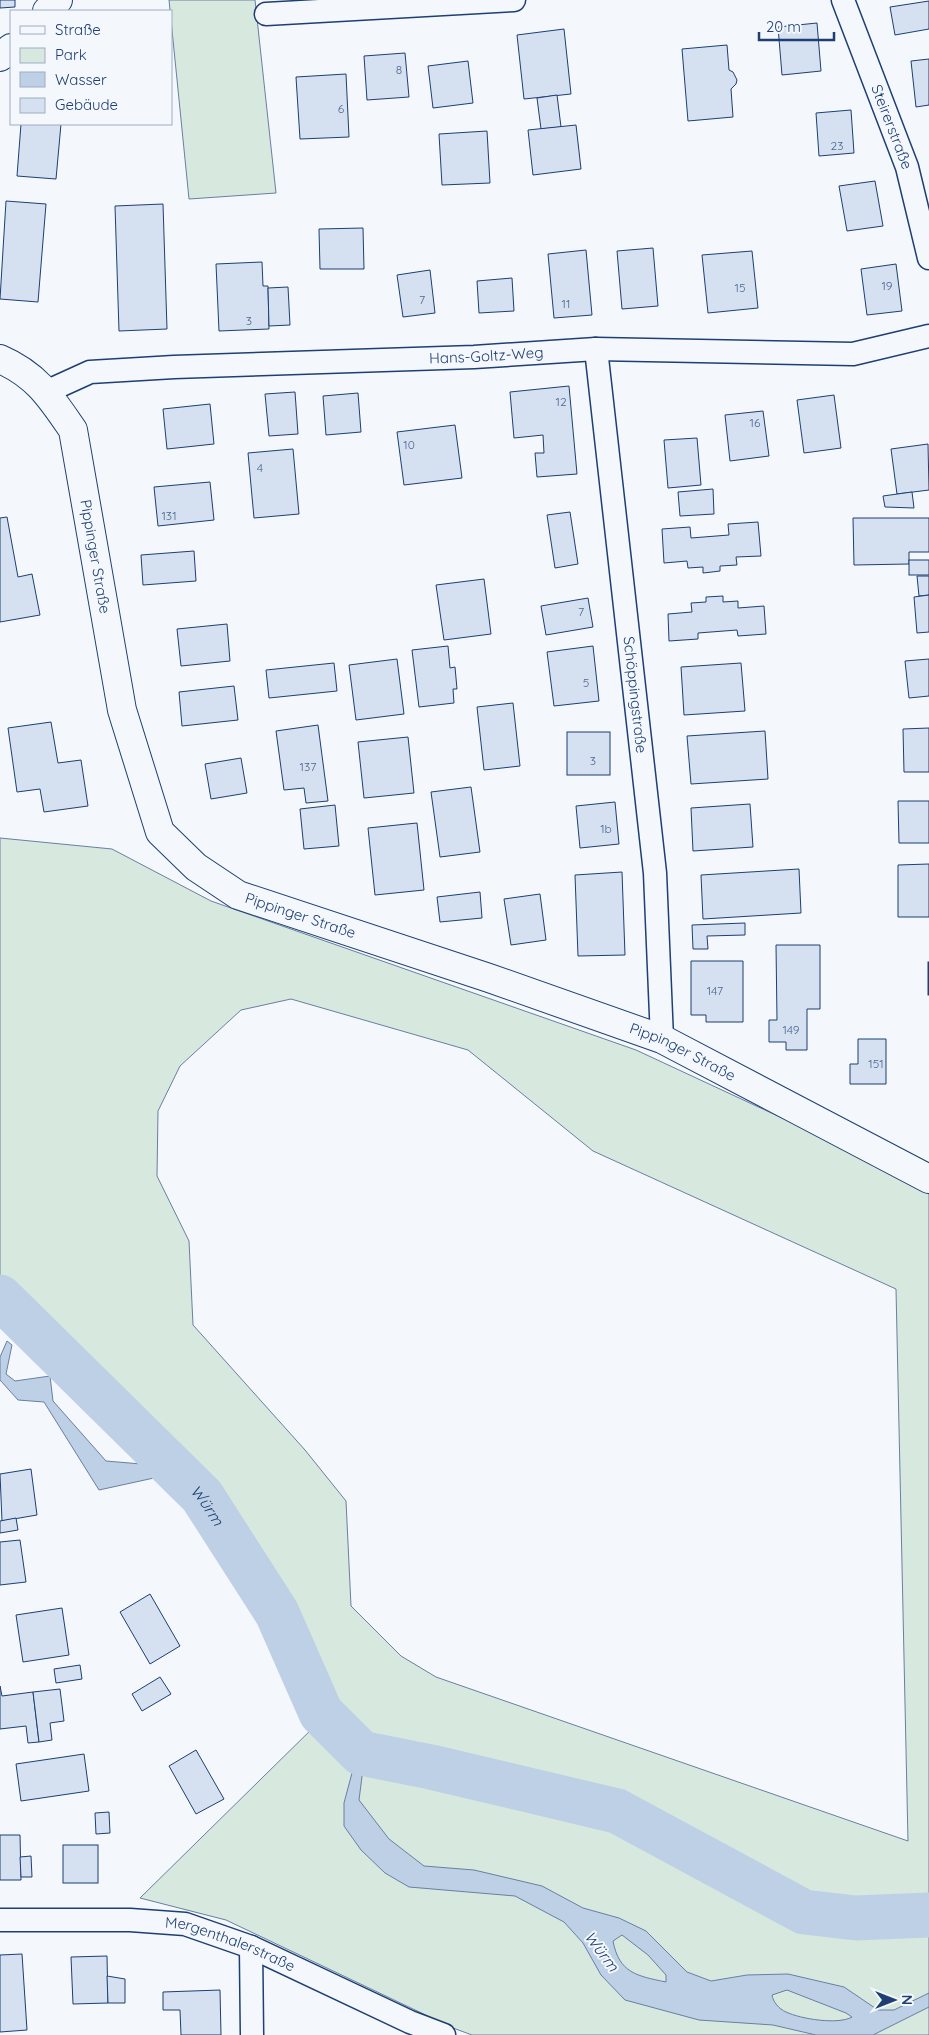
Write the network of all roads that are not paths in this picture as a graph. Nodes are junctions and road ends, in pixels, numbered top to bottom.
1 (58, 0) edge
2 (514, 0) edge
3 (843, 0) edge
4 (48, 10) edge
5 (266, 14) dead end
6 (10, 49) edge
7 (0, 57) edge
8 (929, 258) edge
9 (929, 336) edge
10 (596, 350) junction
11 (0, 359) edge
12 (46, 392) junction
13 (662, 1039) junction
14 (929, 1179) edge
15 (0, 1920) edge
16 (251, 1947) junction
17 (252, 2035) edge
18 (444, 2035) edge

1 - 4 main road
2 - 5 street
3 - 8 street, Steirerstraße
6 - 7 main road
9 - 10 street, Hans-Goltz-Weg
10 - 12 street, Hans-Goltz-Weg
10 - 13 street, Schöppingstraße
11 - 12 main road, Pippinger Straße
12 - 13 main road, Pippinger Straße
13 - 14 main road, Pippinger Straße
15 - 16 street, Mergenthalerstraße
16 - 17 street
16 - 18 street, Mergenthalerstraße

